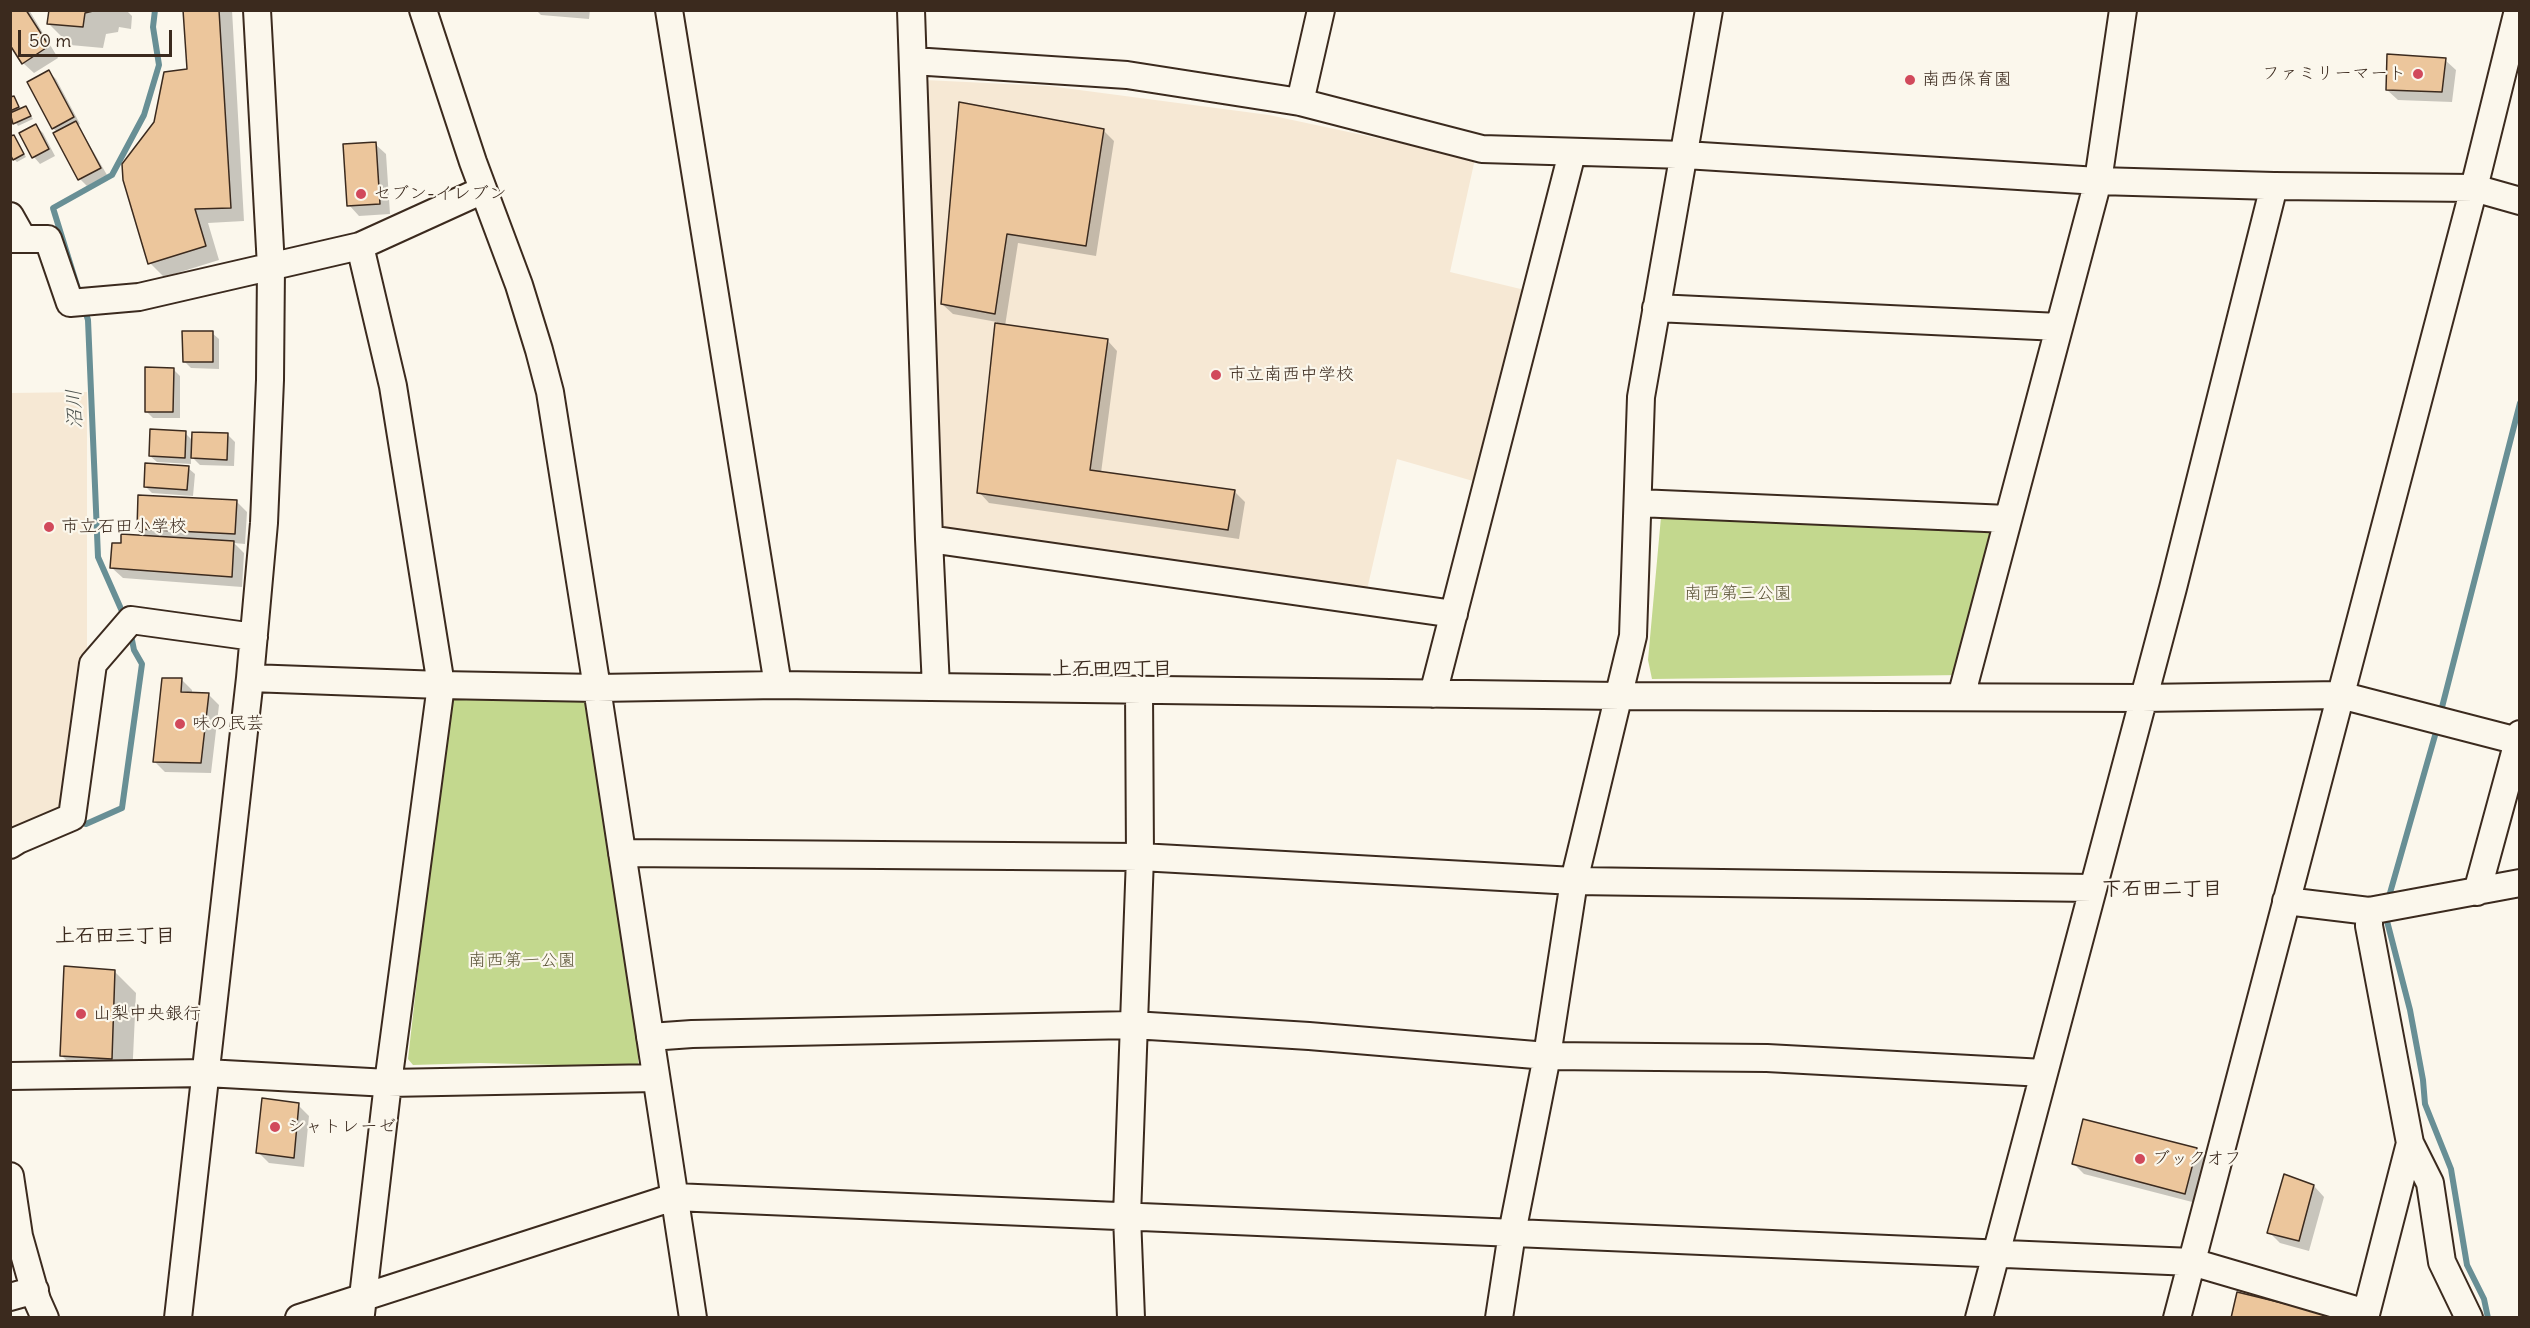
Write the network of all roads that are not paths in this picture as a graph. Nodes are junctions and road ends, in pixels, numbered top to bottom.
1 (257, 10) edge
2 (423, 10) edge
3 (669, 10) edge
4 (911, 10) edge
5 (1321, 10) edge
6 (1709, 10) edge
7 (2123, 10) edge
8 (2518, 10) edge
9 (913, 61) junction
10 (1300, 102) junction
11 (1572, 153) junction
12 (1685, 155) junction
13 (2098, 181) junction
14 (2274, 186) junction
15 (2474, 188) junction
16 (483, 190) junction
17 (2520, 201) edge
18 (10, 216) edge
19 (17, 239) edge
20 (360, 246) junction
21 (271, 267) junction
22 (1656, 308) junction
23 (2059, 327) junction
24 (1638, 503) junction
25 (2008, 519) junction
26 (928, 539) junction
27 (1454, 614) junction
28 (254, 637) junction
29 (250, 678) junction
30 (441, 685) junction
31 (778, 685) junction
32 (936, 687) junction
33 (597, 688) junction
34 (1139, 690) junction
35 (1433, 694) junction
36 (2340, 695) junction
37 (1620, 696) junction
38 (1960, 698) junction
39 (2142, 698) junction
40 (2519, 737) edge
41 (10, 845) edge
42 (622, 853) junction
43 (1140, 857) junction
44 (1574, 881) junction
45 (2520, 883) edge
46 (2092, 888) junction
47 (2477, 892) junction
48 (2286, 901) junction
49 (2371, 911) junction
50 (1133, 1025) junction
51 (650, 1037) junction
52 (1547, 1056) junction
53 (206, 1073) junction
54 (2044, 1073) junction
55 (10, 1077) edge
56 (656, 1078) junction
57 (388, 1083) junction
58 (2410, 1143) junction
59 (10, 1176) edge
60 (674, 1197) junction
61 (1126, 1216) junction
62 (1512, 1233) junction
63 (1994, 1254) junction
64 (2192, 1262) junction
65 (23, 1293) edge
66 (362, 1308) edge
67 (2366, 1315) edge
68 (45, 1317) edge
69 (178, 1317) edge
70 (299, 1317) edge
71 (693, 1317) edge
72 (1131, 1317) edge
73 (1499, 1317) edge
74 (1979, 1317) edge
75 (2177, 1317) edge
76 (2469, 1317) edge

1 - 21 street
2 - 16 street
3 - 31 street
4 - 9 street
5 - 10 street
6 - 12 street
7 - 13 street
8 - 15 street
9 - 10 street
9 - 26 street
10 - 11 street
11 - 12 street
11 - 27 street
12 - 13 street
12 - 22 street
13 - 14 street
13 - 23 street
14 - 15 street
14 - 39 street
15 - 17 street
15 - 36 street
16 - 20 street
16 - 33 street
18 - 19 street
19 - 21 street
20 - 21 street
20 - 30 street
21 - 28 street
22 - 23 street
22 - 24 street
23 - 25 street
24 - 25 street
24 - 37 street
25 - 38 street
26 - 27 street
26 - 32 street
27 - 35 street
28 - 29 street
28 - 41 street
29 - 30 street
29 - 53 street
30 - 33 street
30 - 57 street
31 - 32 street
31 - 33 street
32 - 34 street
33 - 42 street
34 - 35 street
34 - 43 street
35 - 37 street
36 - 39 street
36 - 40 street
36 - 48 street
37 - 38 street
37 - 44 street
38 - 39 street
39 - 46 street
40 - 47 street
42 - 43 street
42 - 51 street
43 - 44 street
43 - 50 street
44 - 46 street
44 - 52 street
45 - 47 street
46 - 54 street
47 - 49 street
48 - 49 street
48 - 64 street
49 - 58 street
50 - 51 street
50 - 52 street
50 - 61 street
51 - 56 street
52 - 54 street
52 - 62 street
53 - 55 street
53 - 57 street
53 - 69 street
54 - 63 street
56 - 57 street
56 - 60 street
57 - 66 street
58 - 67 street
58 - 76 street
59 - 65 street
60 - 61 street
60 - 66 street
60 - 71 street
61 - 62 street
61 - 72 street
62 - 63 street
62 - 73 street
63 - 64 street
63 - 74 street
64 - 67 street
64 - 75 street
65 - 68 street
66 - 70 street

